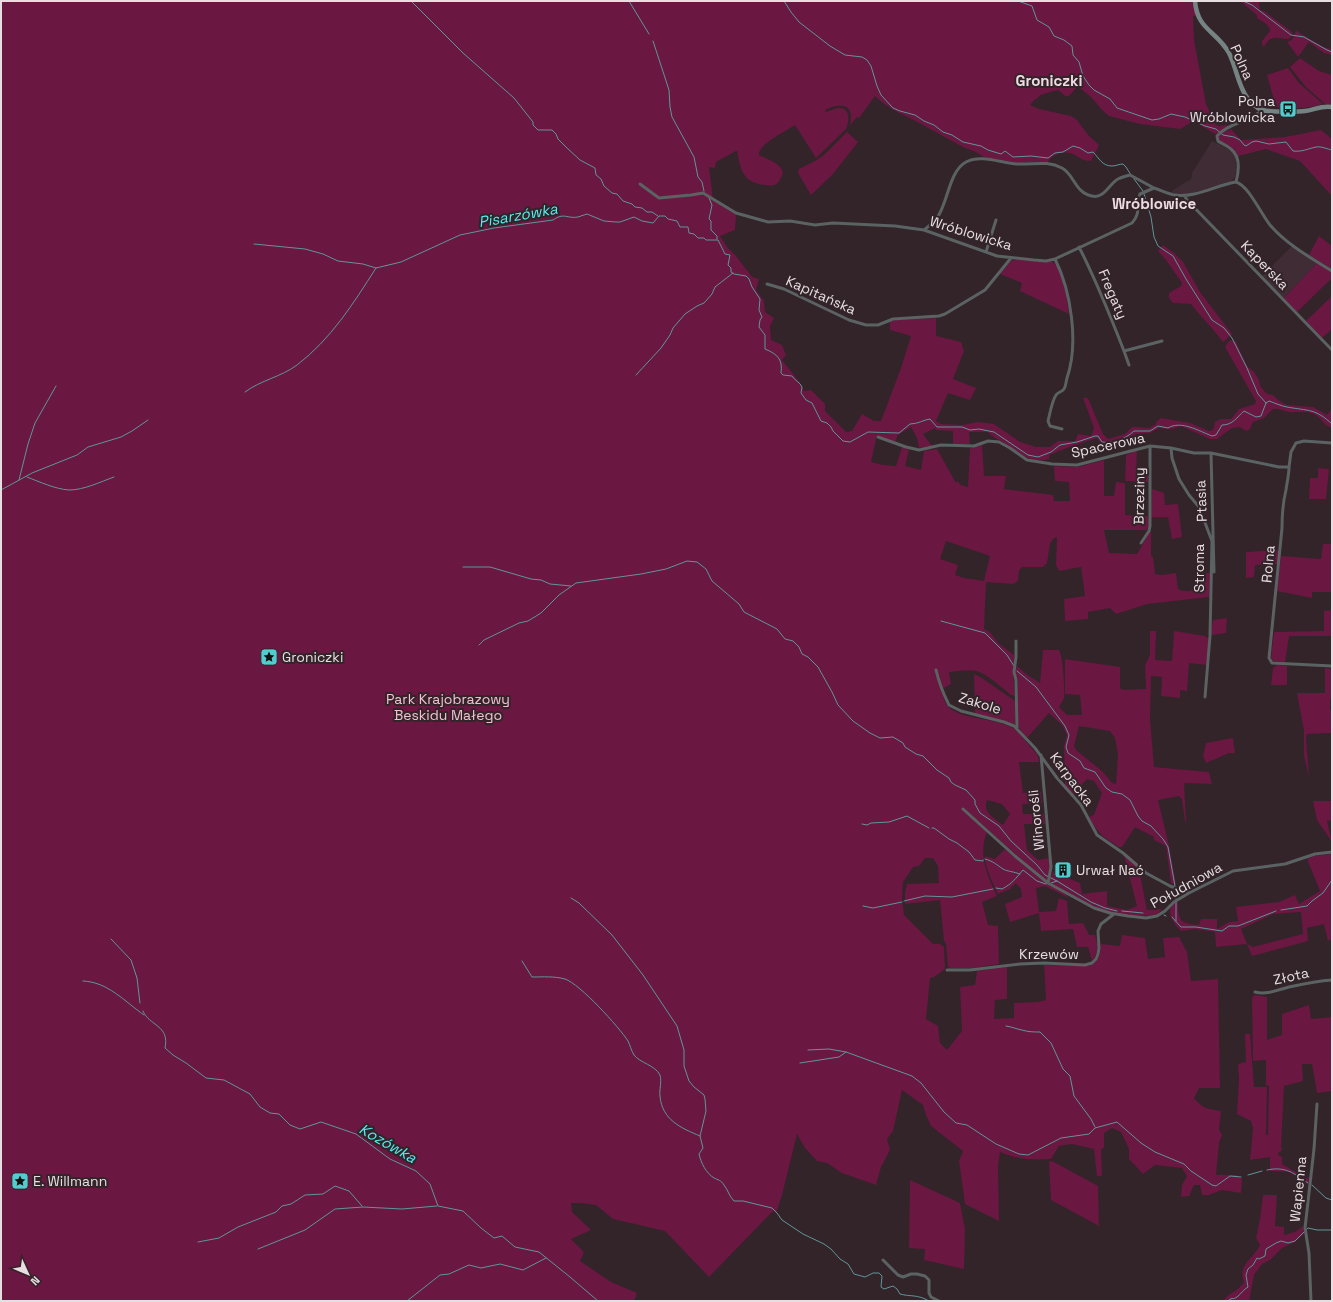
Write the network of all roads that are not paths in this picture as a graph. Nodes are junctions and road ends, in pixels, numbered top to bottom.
1 (1195, 1) edge
2 (1332, 107) edge
3 (1263, 110) junction
4 (1236, 182) junction
5 (640, 184) dead end
6 (1154, 188) junction
7 (1184, 195) junction
8 (996, 220) dead end
9 (924, 230) junction
10 (1079, 247) junction
11 (986, 252) junction
12 (1011, 258) junction
13 (1055, 259) junction
14 (1332, 270) edge
15 (767, 284) dead end
16 (1162, 341) dead end
17 (1332, 350) edge
18 (1124, 351) junction
19 (1129, 365) dead end
20 (1062, 429) dead end
21 (878, 437) dead end
22 (1332, 443) edge
23 (1150, 446) junction
24 (1172, 448) junction
25 (1211, 453) junction
26 (1289, 467) junction
27 (1141, 543) dead end
28 (1214, 572) dead end
29 (1016, 641) dead end
30 (1332, 666) edge
31 (936, 670) dead end
32 (1205, 697) dead end
33 (1017, 729) junction
34 (1041, 755) junction
35 (963, 809) dead end
36 (1332, 852) edge
37 (1048, 883) junction
38 (1188, 893) junction
39 (1114, 914) junction
40 (947, 970) dead end
41 (1332, 980) edge
42 (1255, 992) dead end
43 (1317, 1104) dead end
44 (883, 1260) dead end
45 (939, 1301) edge
46 (1311, 1301) edge

1 - 3 street, Polna
2 - 3 street
3 - 4 street
4 - 7 street
4 - 14 street
5 - 9 street, Wróblowicka
6 - 7 street
6 - 9 street
6 - 10 street, Wróblowicka
7 - 17 street, Kaperska
8 - 11 street
9 - 11 street, Wróblowicka
10 - 13 street, Wróblowicka
10 - 18 street, Fregaty
11 - 12 street, Wróblowicka
12 - 13 street, Wróblowicka
12 - 15 street, Kapitańska
13 - 20 street
16 - 18 street
18 - 19 street, Fregaty
21 - 23 street, Spacerowa
22 - 26 street
23 - 24 street, Spacerowa
23 - 27 street, Brzeziny
24 - 25 street, Spacerowa
24 - 32 street, Stroma
25 - 26 street, Spacerowa
25 - 28 street, Ptasia
26 - 30 street, Rolna
29 - 33 street
31 - 33 street, Zakole
33 - 34 street, Karpacka
34 - 37 street, Winorośli
34 - 38 street, Karpacka
35 - 37 street, Południowa
36 - 38 street, Południowa
37 - 39 street, Południowa
38 - 39 street, Południowa
39 - 40 street, Krzewów
41 - 42 street, Złota
43 - 46 street, Wapienna
44 - 45 street

